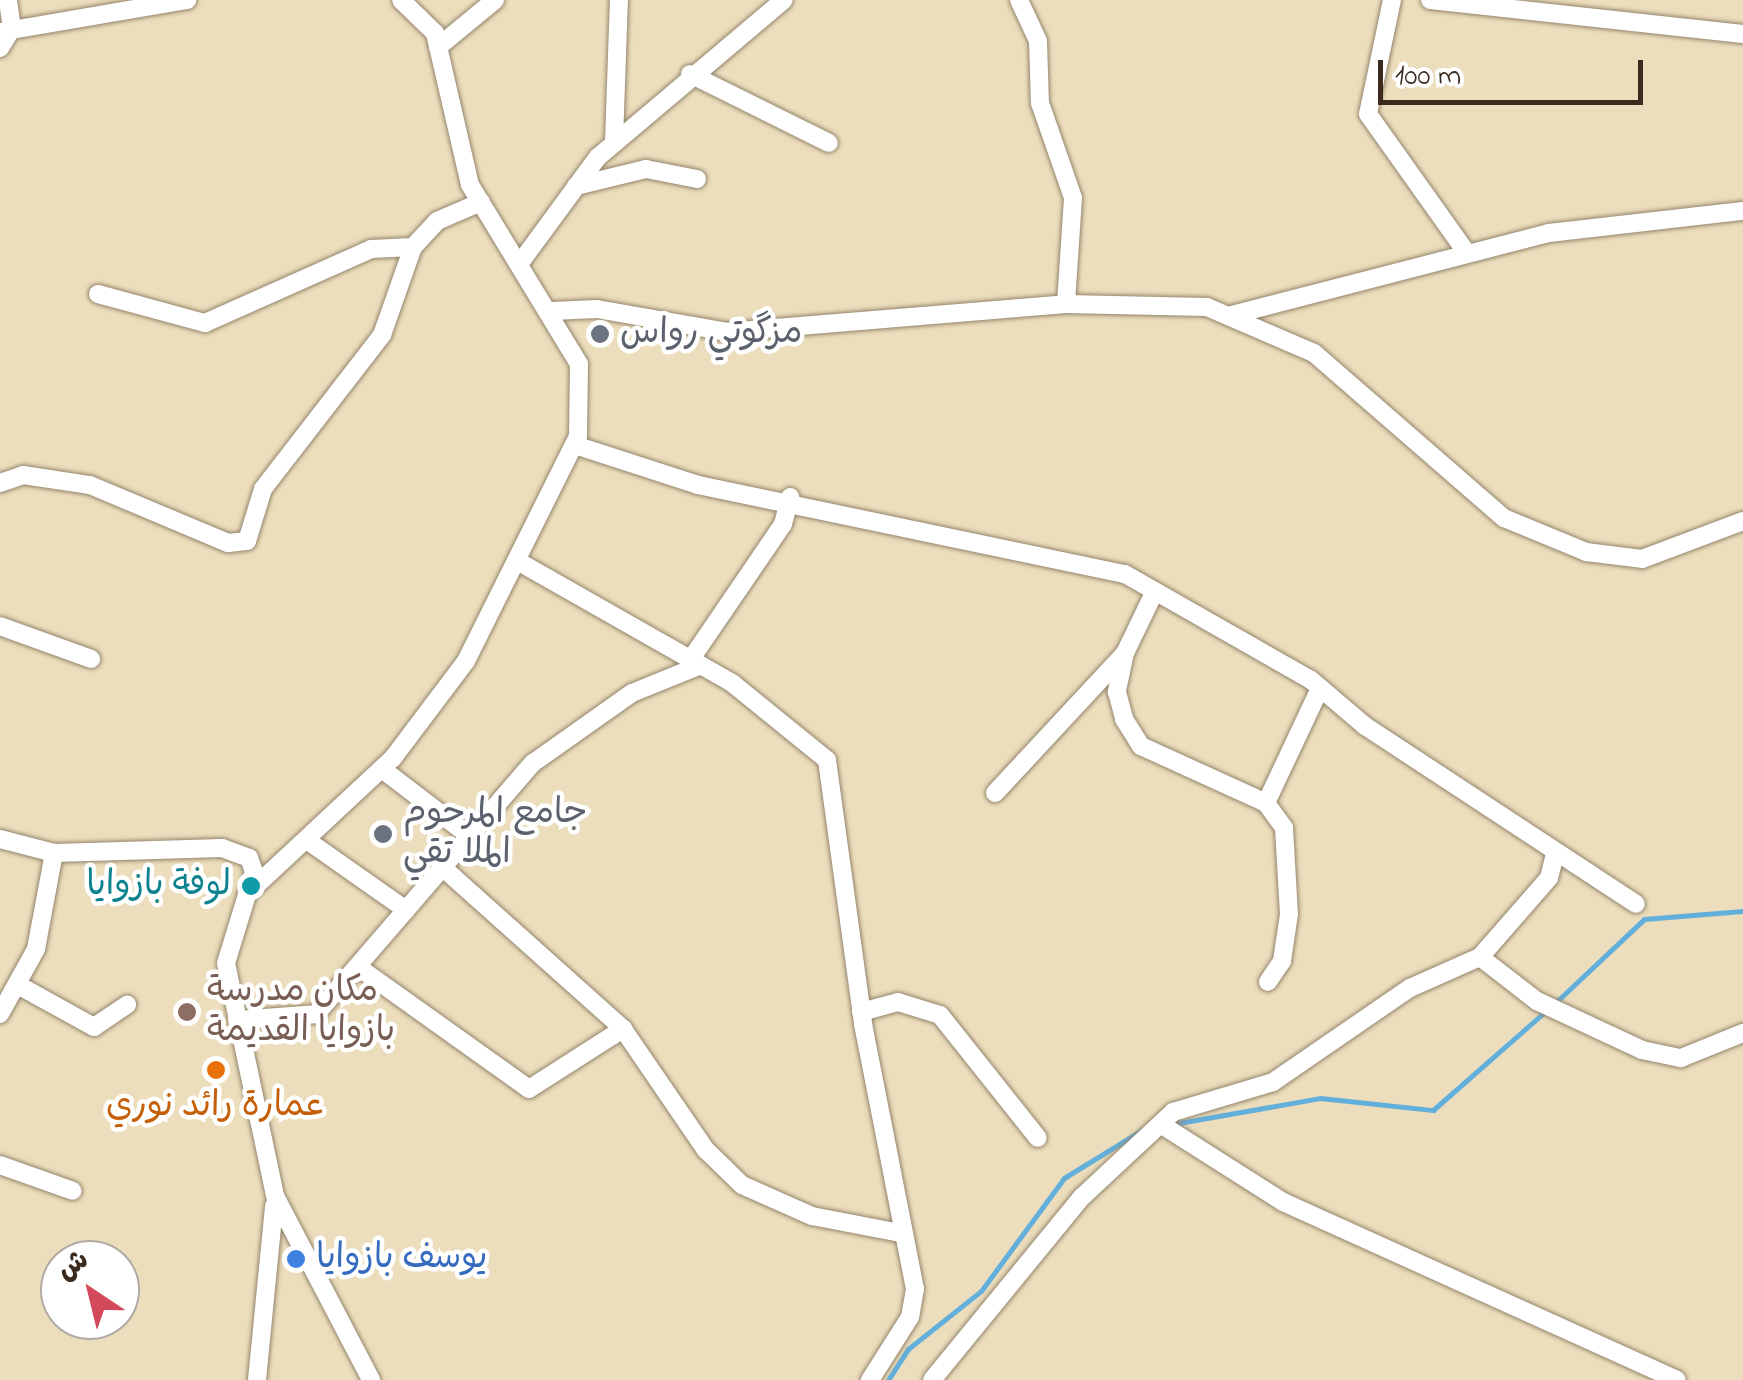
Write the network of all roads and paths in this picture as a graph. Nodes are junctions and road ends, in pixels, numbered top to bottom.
1 (8, 0) edge
2 (186, 0) edge
3 (401, 0) edge
4 (433, 0) edge
5 (494, 0) edge
6 (619, 0) edge
7 (784, 0) edge
8 (1019, 0) edge
9 (1392, 0) edge
10 (1430, 0) edge
11 (424, 18) junction
12 (6, 30) edge
13 (1743, 34) edge
14 (0, 48) edge
15 (438, 48) junction
16 (690, 74) junction
17 (614, 141) junction
18 (829, 143) dead end
19 (697, 180) dead end
20 (576, 186) junction
21 (482, 202) junction
22 (1743, 210) edge
23 (413, 247) junction
24 (1466, 252) junction
25 (520, 263) junction
26 (98, 294) dead end
27 (1066, 304) junction
28 (552, 311) junction
29 (1228, 316) junction
30 (574, 445) junction
31 (0, 482) edge
32 (790, 498) junction
33 (1743, 521) edge
34 (520, 562) junction
35 (1154, 592) junction
36 (0, 626) edge
37 (1125, 653) junction
38 (92, 658) dead end
39 (696, 662) junction
40 (1320, 688) junction
41 (382, 769) junction
42 (995, 793) dead end
43 (1266, 804) junction
44 (466, 834) junction
45 (0, 839) edge
46 (308, 841) junction
47 (54, 854) junction
48 (1555, 854) junction
49 (441, 866) junction
50 (248, 894) junction
51 (1636, 904) dead end
52 (406, 910) junction
53 (1480, 957) junction
54 (358, 967) junction
55 (1268, 982) dead end
56 (18, 985) junction
57 (128, 1005) dead end
58 (861, 1012) junction
59 (0, 1014) edge
60 (237, 1020) junction
61 (623, 1029) junction
62 (1743, 1032) edge
63 (1165, 1126) junction
64 (1038, 1138) dead end
65 (0, 1165) edge
66 (73, 1191) dead end
67 (275, 1196) junction
68 (900, 1233) junction
69 (256, 1380) edge
70 (371, 1380) edge
71 (870, 1380) edge
72 (932, 1380) edge
73 (1677, 1380) edge

1 - 12 street
2 - 12 street
3 - 11 street
4 - 11 street
5 - 15 street
6 - 17 street
7 - 16 street
8 - 27 street
9 - 24 street
10 - 13 street
11 - 15 street
12 - 14 street
15 - 21 street
16 - 17 street
16 - 18 street
17 - 20 street
19 - 20 street
20 - 25 street
21 - 23 street
21 - 25 street
22 - 24 street
23 - 26 street
23 - 31 street
24 - 29 street
25 - 28 street
27 - 28 street
27 - 29 street
28 - 30 street
29 - 33 street
30 - 32 street
30 - 34 street
32 - 35 street
32 - 39 street
34 - 39 street
34 - 41 street
35 - 37 street
35 - 40 street
36 - 38 street
37 - 42 street
37 - 43 street
39 - 44 street
39 - 58 street
40 - 43 street
40 - 48 street
41 - 44 street
41 - 46 street
43 - 55 street
44 - 49 street
45 - 47 street
46 - 50 street
46 - 52 street
47 - 50 street
47 - 56 street
48 - 51 street
48 - 53 street
49 - 52 street
49 - 61 street
50 - 60 street
52 - 54 street
53 - 62 street
53 - 63 street
54 - 60 street
54 - 61 street
56 - 57 street
56 - 59 street
58 - 64 street
58 - 68 street
60 - 67 street
61 - 68 street
63 - 72 street
63 - 73 street
65 - 66 street
67 - 69 street
67 - 70 street
68 - 71 street

